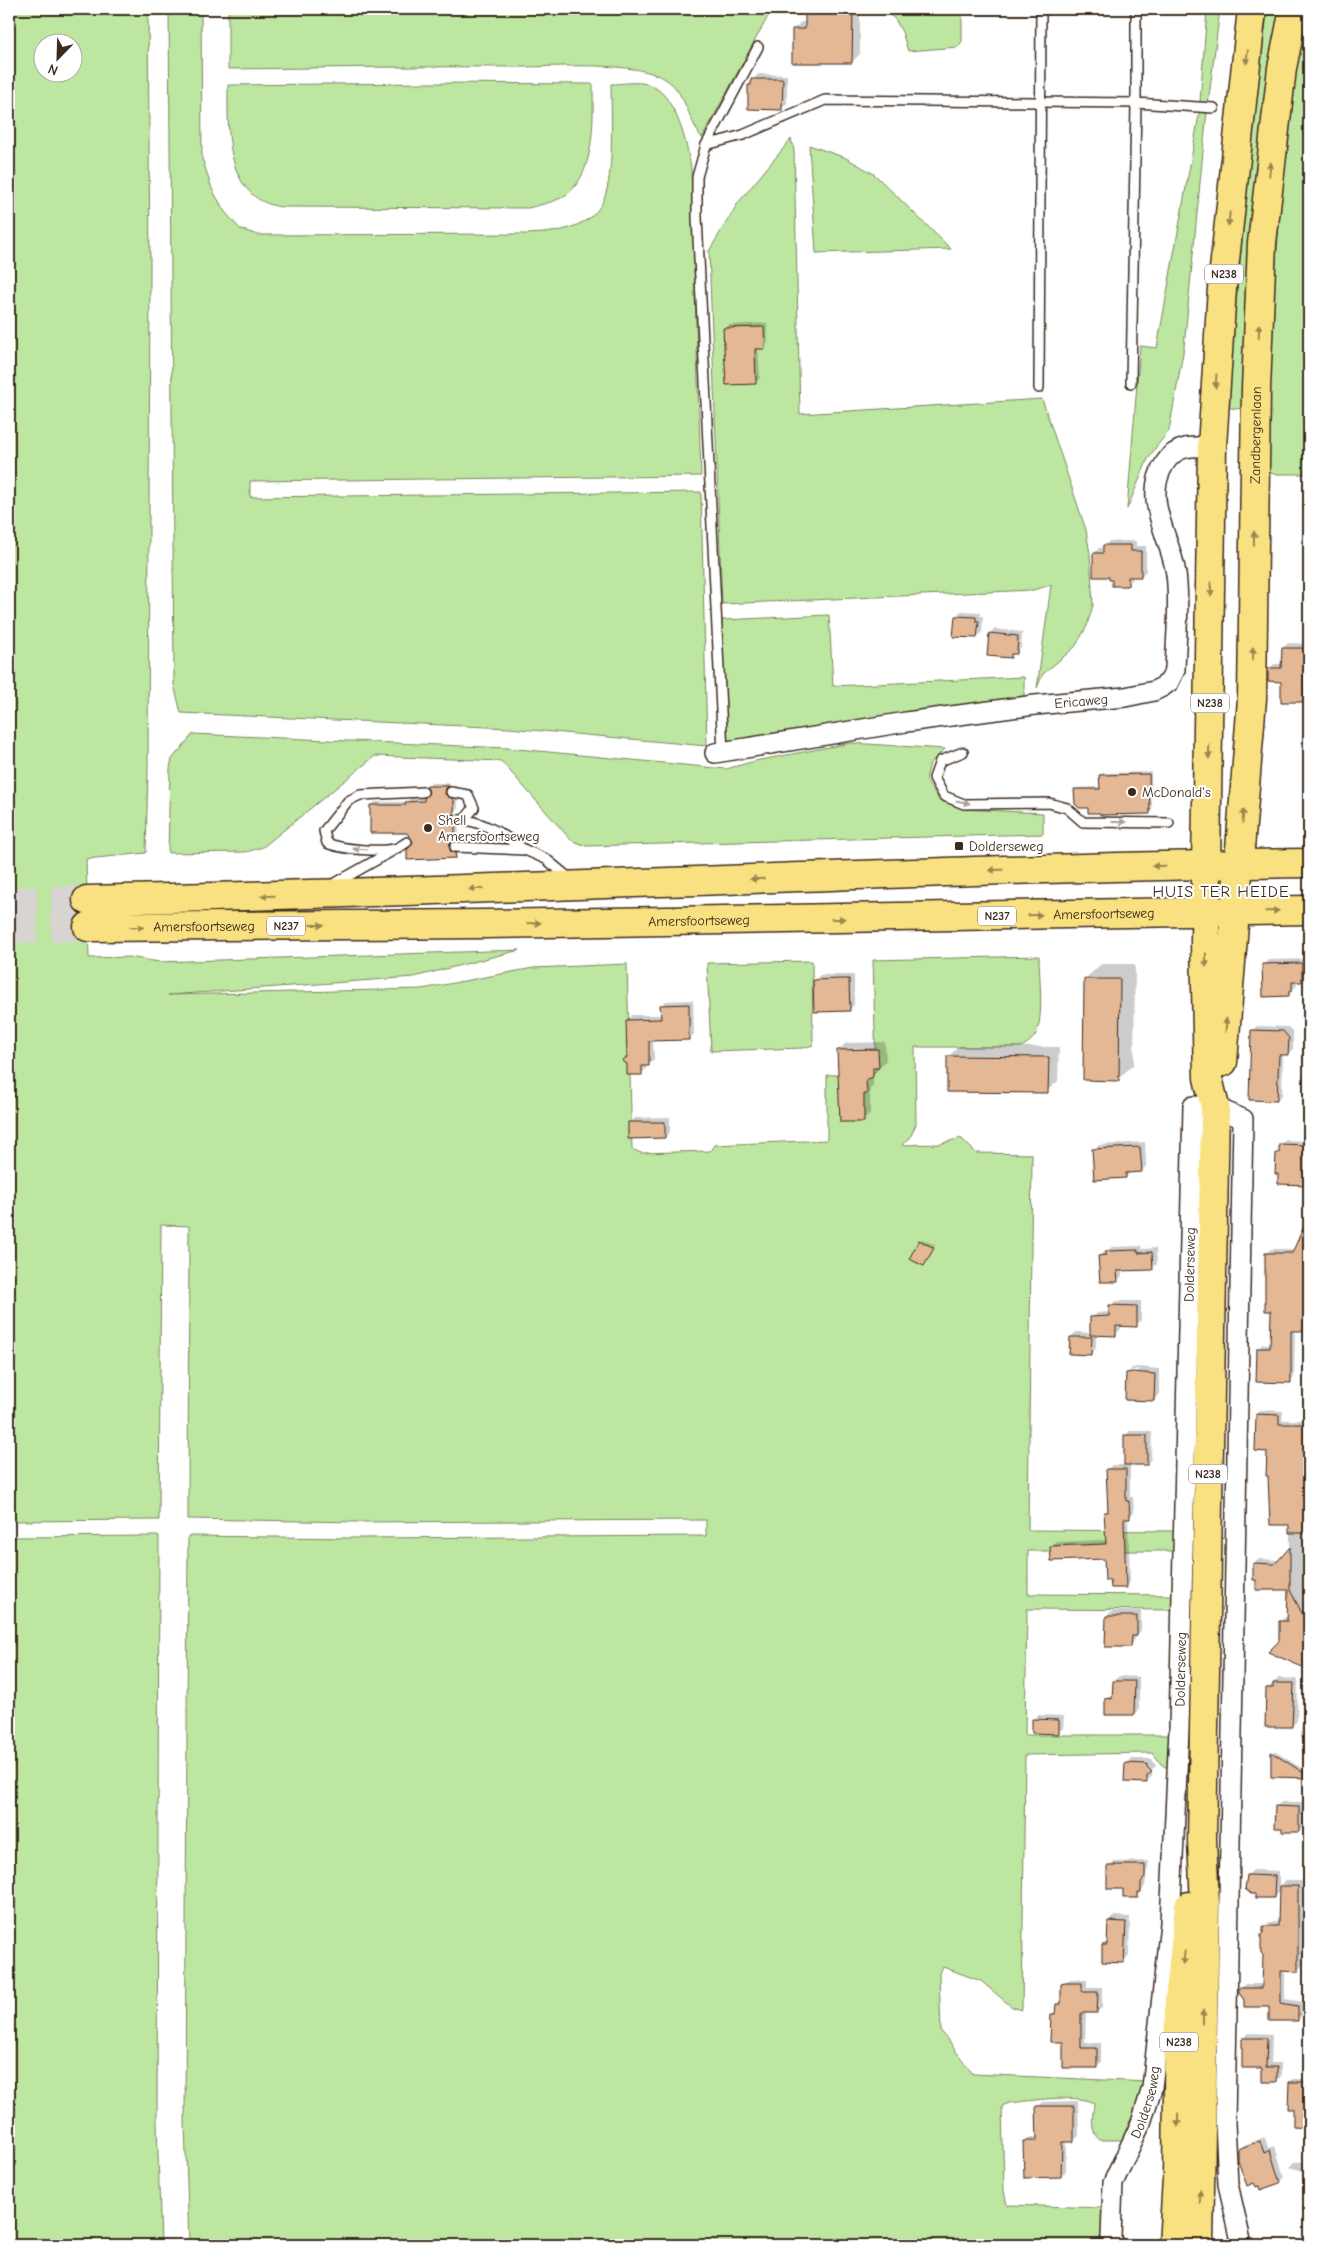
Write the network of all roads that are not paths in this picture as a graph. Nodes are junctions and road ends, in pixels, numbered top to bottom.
1 (1041, 9) edge
2 (1136, 9) edge
3 (1252, 9) edge
4 (1294, 9) edge
5 (758, 47) dead end
6 (1041, 102) junction
7 (1136, 103) junction
8 (1214, 108) dead end
9 (706, 145) junction
10 (1131, 383) dead end
11 (1039, 388) dead end
12 (1212, 447) junction
13 (1255, 450) junction
14 (719, 752) joint
15 (963, 752) dead end
16 (423, 792) dead end
17 (451, 792) dead end
18 (1169, 822) dead end
19 (407, 845) dead end
20 (455, 847) dead end
21 (396, 849) junction
22 (525, 850) junction
23 (1309, 863) edge
24 (1239, 864) junction
25 (1207, 865) junction
26 (577, 885) junction
27 (316, 895) junction
28 (87, 900) tunnel mouth
29 (1309, 910) edge
30 (1235, 911) junction
31 (1206, 912) junction
32 (88, 927) tunnel mouth
33 (1215, 1107) junction
34 (1202, 1841) junction
35 (1113, 2245) edge
36 (1173, 2245) edge
37 (1199, 2245) edge
38 (1242, 2245) edge

1 - 6 lane
2 - 7 lane
3 -> 12 main road, N238
13 -> 4 main road, Zandbergenlaan / N238
5 - 9 lane
6 - 7 lane
6 - 9 lane
6 - 11 lane
7 - 8 lane
7 - 10 lane
9 - 14 lane
12 - 13 main road
12 - 14 street, Ericaweg
12 -> 25 main road, N238
24 -> 13 main road, Zandbergenlaan / N238
15 -> 18 lane
21 -> 16 lane, Amersfoortseweg
17 - 22 lane
19 - 21 lane, Amersfoortseweg
20 - 22 lane
21 - 27 lane, Amersfoortseweg
22 - 26 lane
23 - 24 main road, Amersfoortseweg / N237
24 - 25 main road, Amersfoortseweg / N237
24 - 30 main road, N238
25 -> 26 main road, Amersfoortseweg / N237
25 - 31 main road, N238
26 -> 27 main road, Amersfoortseweg / N237
27 -> 28 main road, Amersfoortseweg / N237
30 -> 29 main road, Amersfoortseweg / N237
30 - 31 main road, Amersfoortseweg / N237
33 -> 30 main road, Dolderseweg / N238
32 -> 31 main road, Amersfoortseweg / N237
31 -> 33 main road, Dolderseweg / N238
33 - 34 main road, Dolderseweg / N238
33 - 35 street, Dolderseweg
33 - 38 street, Dolderseweg
34 -> 36 main road, Dolderseweg / N238
37 -> 34 main road, Dolderseweg / N238

